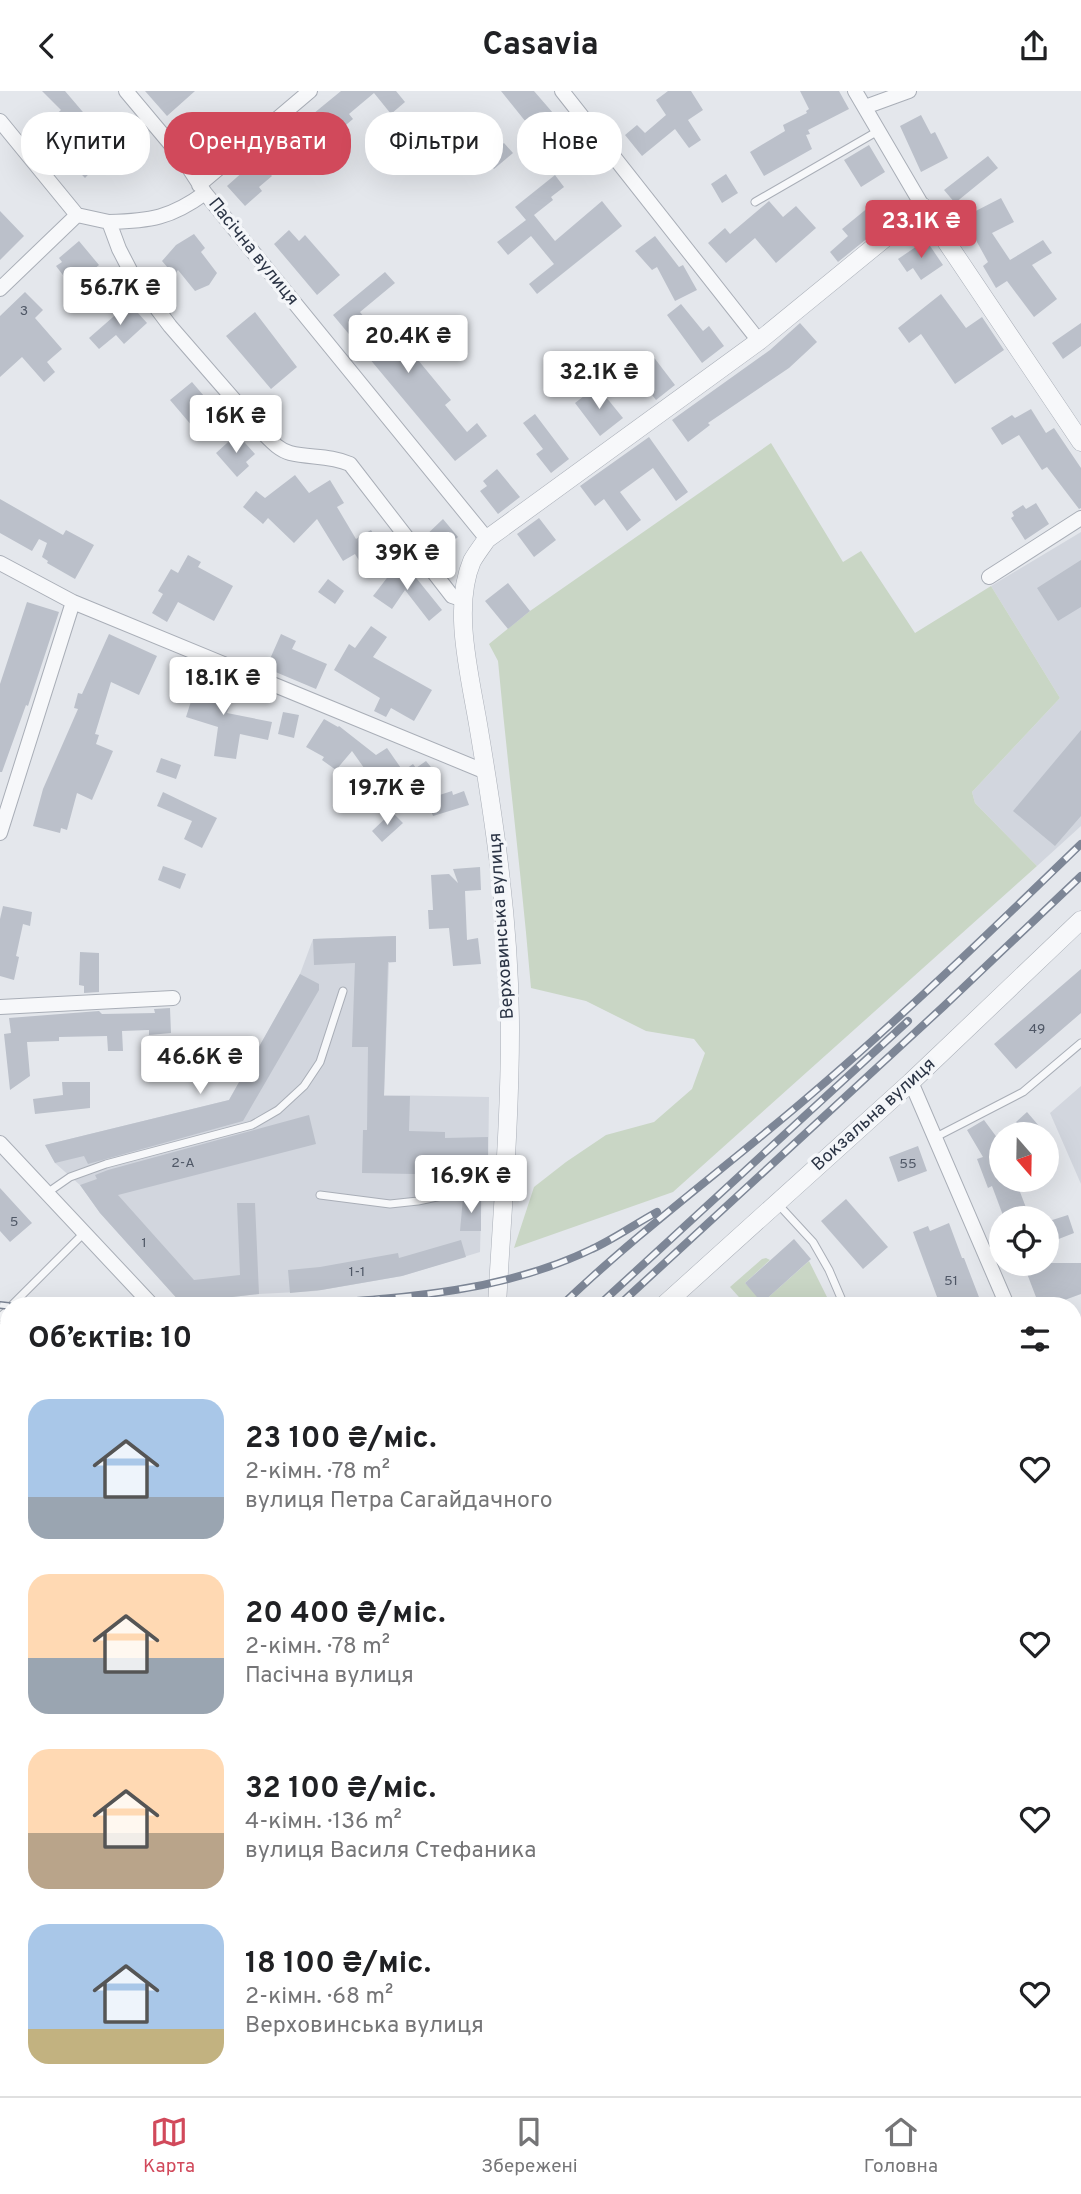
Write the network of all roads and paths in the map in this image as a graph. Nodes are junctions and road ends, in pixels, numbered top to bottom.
1 (126, 91) edge
2 (310, 91) edge
3 (562, 91) edge
4 (855, 91) edge
5 (909, 91) edge
6 (864, 107) junction
7 (0, 121) edge
8 (878, 131) junction
9 (202, 189) junction
10 (755, 202) dead end
11 (923, 208) junction
12 (77, 215) junction
13 (109, 222) junction
14 (0, 289) edge
15 (759, 341) junction
16 (1081, 442) edge
17 (1081, 518) edge
18 (487, 539) junction
19 (0, 563) edge
20 (989, 577) dead end
21 (464, 600) junction
22 (73, 602) junction
23 (486, 772) junction
24 (0, 833) edge
25 (1081, 920) edge
26 (343, 991) dead end
27 (173, 998) dead end
28 (0, 1007) edge
29 (1081, 1043) edge
30 (911, 1082) junction
31 (936, 1137) junction
32 (0, 1143) edge
33 (503, 1190) junction
34 (47, 1193) junction
35 (320, 1195) dead end
36 (776, 1203) junction
37 (85, 1233) junction
38 (20, 1297) edge
39 (145, 1297) edge
40 (498, 1297) edge
41 (673, 1297) edge
42 (841, 1297) edge
43 (1004, 1297) edge

1 - 9 street, Пасічна вулиця
2 - 9 street
3 - 15 street
4 - 6 street
5 - 6 street
6 - 8 street
7 - 12 street
8 - 10 lane
8 - 11 street
9 - 13 street, Пасічна вулиця
9 - 18 street, Пасічна вулиця
11 - 15 street
11 - 16 street
12 - 13 street, Пасічна вулиця
12 - 14 street
13 - 21 street
15 - 18 street
17 - 20 street
18 - 21 street, Верховинська вулиця
19 - 22 street
21 - 23 street, Верховинська вулиця
22 - 23 street
22 - 24 street
23 - 33 street, Верховинська вулиця
25 - 30 street, Вокзальна вулиця
26 - 34 lane
27 - 28 street
29 - 31 lane
30 - 31 street
30 - 36 street, Вокзальна вулиця
31 - 43 street
32 - 34 street
33 - 35 lane
33 - 40 street, Верховинська вулиця
34 - 37 street
36 - 41 street, Вокзальна вулиця
36 - 42 lane
37 - 38 lane
37 - 39 street

